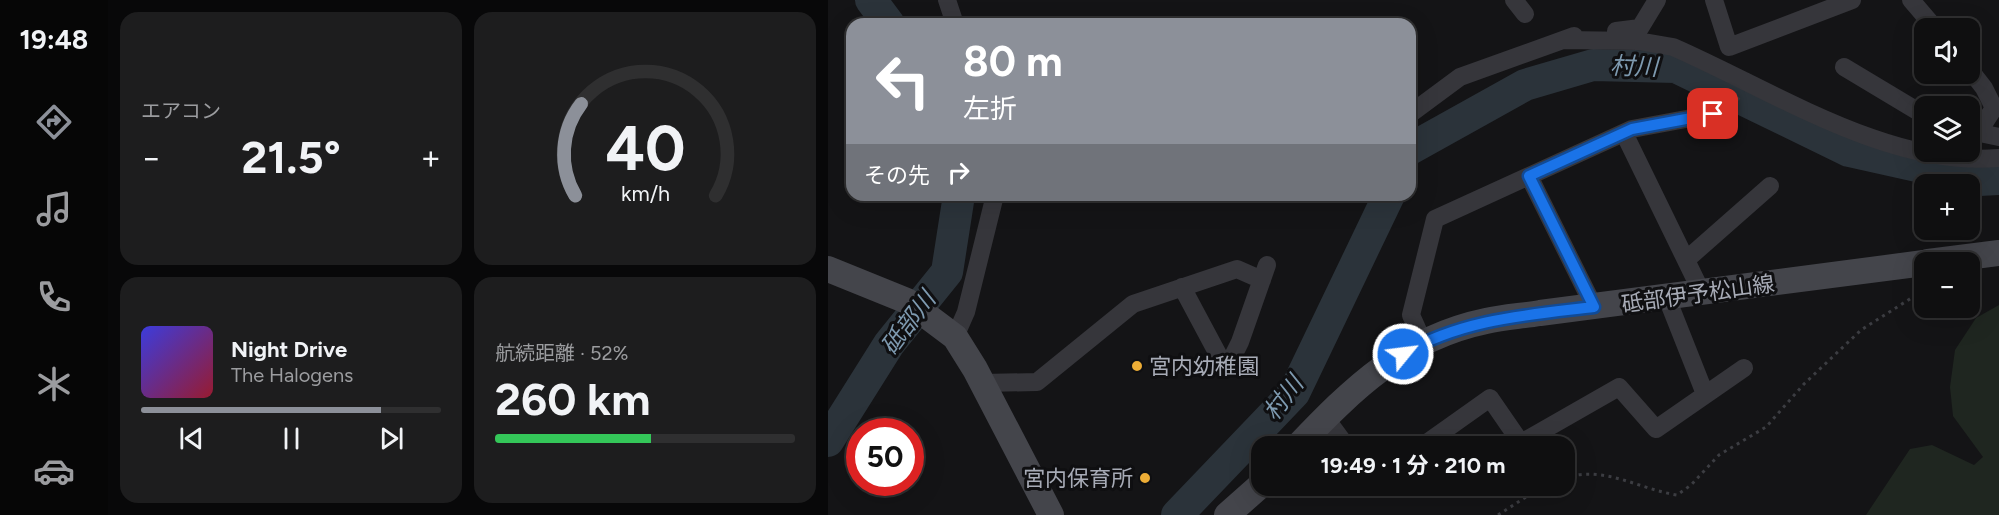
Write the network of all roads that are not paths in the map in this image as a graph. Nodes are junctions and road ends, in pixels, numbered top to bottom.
1 (947, 0) edge
2 (1657, 0) edge
3 (1713, 0) edge
4 (1852, 0) edge
5 (1911, 0) edge
6 (953, 18) edge
7 (1926, 18) edge
8 (1563, 40) junction
9 (1844, 68) dead end
10 (1980, 83) edge
11 (1416, 110) edge
12 (1914, 110) edge
13 (1713, 114) dead end
14 (1980, 125) edge
15 (1624, 133) junction
16 (1980, 134) edge
17 (1999, 137) edge
18 (1999, 158) edge
19 (1529, 176) junction
20 (1770, 186) dead end
21 (994, 201) edge
22 (1999, 253) edge
23 (1980, 256) edge
24 (1686, 260) junction
25 (1914, 265) edge
26 (828, 269) edge
27 (1182, 287) junction
28 (1702, 293) junction
29 (1667, 298) junction
30 (1594, 307) junction
31 (951, 334) junction
32 (1423, 342) junction
33 (1744, 368) dead end
34 (982, 383) junction
35 (1705, 394) junction
36 (1325, 417) junction
37 (1307, 436) edge
38 (1339, 436) edge
39 (1436, 436) edge
40 (1516, 436) edge
41 (1533, 436) edge
42 (1251, 494) edge
43 (1051, 515) edge
44 (1227, 515) edge

1 - 6 street
2 - 8 street
3 - 4 street
5 - 7 street
8 - 11 street
8 - 18 street
9 - 12 street
10 - 14 street
13 - 15 street
15 - 19 street
15 - 24 street
16 - 17 street
19 - 30 street
19 - 32 street
20 - 24 street
21 - 31 street
22 - 23 main road, 砥部伊予松山線
24 - 28 street
25 - 28 main road, 砥部伊予松山線
26 - 31 main road
27 - 27 street
27 - 34 street
28 - 29 main road, 砥部伊予松山線
29 - 30 main road, 砥部伊予松山線
29 - 35 street
30 - 32 main road, 砥部伊予松山線
31 - 34 main road
32 - 36 main road, 砥部伊予松山線
33 - 35 street
34 - 43 main road
35 - 41 street
36 - 37 main road, 砥部伊予松山線
36 - 38 street
39 - 40 street
42 - 44 main road

